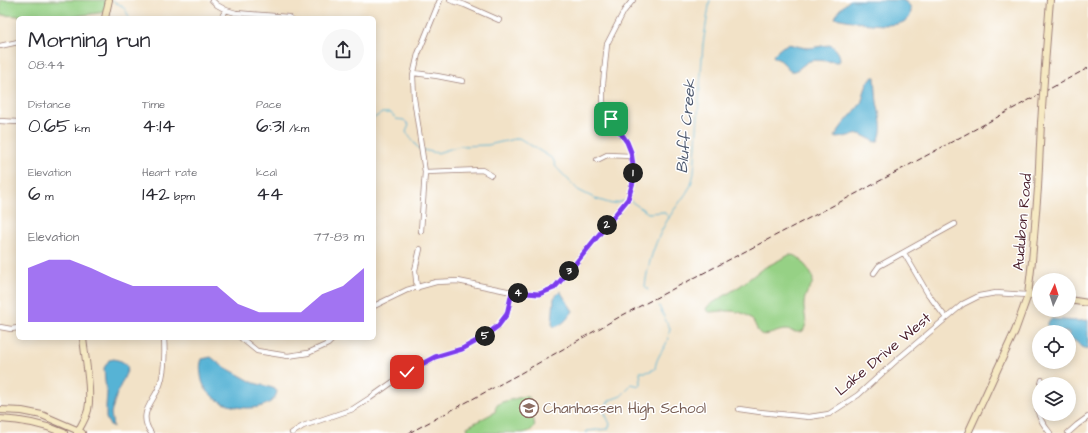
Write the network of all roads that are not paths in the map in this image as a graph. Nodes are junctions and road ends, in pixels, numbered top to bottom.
1 (109, 0) edge
2 (212, 0) edge
3 (440, 0) edge
4 (450, 0) edge
5 (633, 0) edge
6 (1050, 0) edge
7 (226, 10) junction
8 (105, 16) edge
9 (222, 16) edge
10 (275, 16) edge
11 (499, 20) dead end
12 (16, 42) edge
13 (0, 46) edge
14 (414, 73) junction
15 (463, 81) dead end
16 (0, 121) edge
17 (16, 122) edge
18 (632, 156) junction
19 (597, 160) dead end
20 (425, 172) junction
21 (491, 175) dead end
22 (955, 224) dead end
23 (421, 231) dead end
24 (420, 249) dead end
25 (904, 253) junction
26 (874, 273) dead end
27 (417, 288) junction
28 (512, 292) junction
29 (1028, 295) junction
30 (1032, 295) edge
31 (1076, 301) edge
32 (1088, 303) edge
33 (376, 305) edge
34 (946, 318) junction
35 (0, 327) edge
36 (16, 328) edge
37 (83, 340) edge
38 (164, 340) edge
39 (244, 340) edge
40 (332, 340) edge
41 (739, 409) dead end
42 (0, 410) edge
43 (1088, 417) edge
44 (0, 419) edge
45 (1042, 421) edge
46 (79, 432) edge
47 (64, 433) edge
48 (151, 433) edge
49 (292, 433) edge
50 (968, 433) edge
51 (1050, 433) edge
52 (1068, 433) edge

1 - 8 street
2 - 7 street
3 - 14 street
4 - 11 street
5 - 18 street
6 - 29 street, Audubon Road, bridge
7 - 9 street
7 - 10 street
12 - 13 street
14 - 15 street
14 - 20 street
16 - 17 street
18 - 19 street
18 - 28 street
20 - 21 street
20 - 23 street
22 - 25 street
24 - 27 street
25 - 26 street
25 - 34 street
27 - 28 street
27 - 33 street
28 - 49 street
29 - 30 street, Lake Drive West
29 - 34 street, Lake Drive West
29 - 50 street, Audubon Road
31 - 32 street
34 - 41 street, Lake Drive West
35 - 36 street
37 - 46 street
38 - 48 street
39 - 40 street
42 - 46 street
43 - 52 street
44 - 47 street
45 - 51 street

